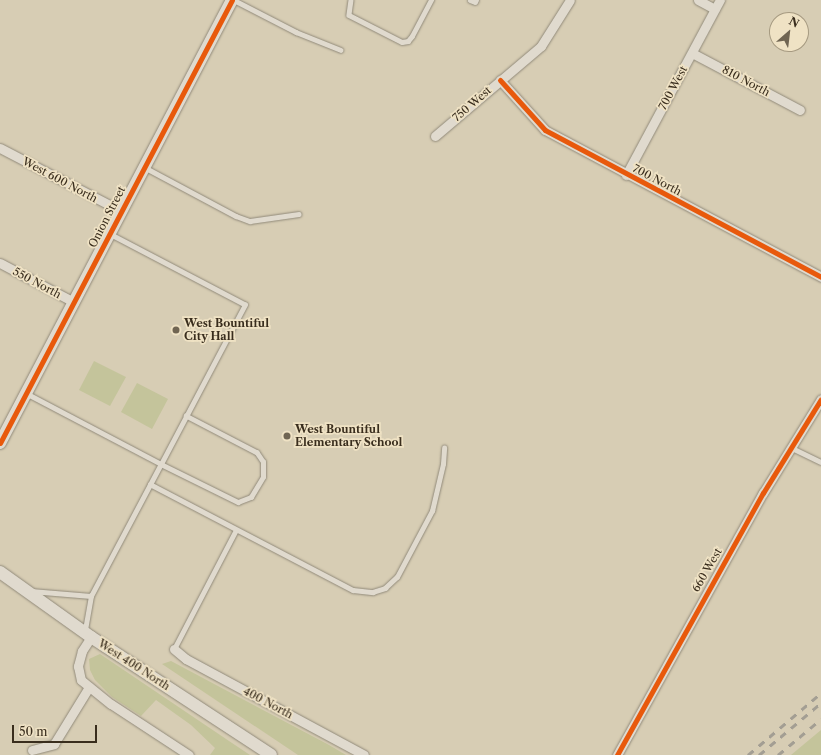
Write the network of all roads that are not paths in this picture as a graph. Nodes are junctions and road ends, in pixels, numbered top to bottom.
1 (233, 0) edge
2 (351, 0) edge
3 (431, 0) edge
4 (470, 0) edge
5 (476, 0) edge
6 (570, 0) edge
7 (698, 0) edge
8 (720, 0) edge
9 (715, 9) junction
10 (340, 50) dead end
11 (692, 52) junction
12 (500, 80) junction
13 (800, 110) dead end
14 (435, 136) dead end
15 (0, 148) edge
16 (145, 167) junction
17 (626, 175) junction
18 (121, 211) junction
19 (299, 214) dead end
20 (109, 234) junction
21 (0, 263) edge
22 (821, 277) edge
23 (74, 302) junction
24 (26, 393) junction
25 (821, 399) edge
26 (186, 416) junction
27 (0, 443) edge
28 (790, 447) junction
29 (444, 448) dead end
30 (821, 462) edge
31 (161, 464) junction
32 (150, 484) junction
33 (236, 530) junction
34 (0, 572) edge
35 (28, 591) junction
36 (91, 596) junction
37 (88, 635) junction
38 (174, 649) joint
39 (90, 687) junction
40 (32, 750) dead end
41 (189, 755) edge
42 (271, 755) edge
43 (364, 755) edge
44 (617, 755) edge

1 - 10 lane
1 - 16 street, Onion Street
2 - 3 lane
4 - 5 lane
6 - 12 street, 750 West
7 - 9 street
8 - 9 street, 700 West
9 - 11 street, 700 West
11 - 13 street, 810 North
11 - 17 street, 700 West
12 - 14 street, 750 West
12 - 17 street, 700 North
15 - 18 street, West 600 North
16 - 18 street, Onion Street
16 - 19 lane
17 - 22 street, 700 North
18 - 20 street, Onion Street
20 - 23 street, Onion Street
20 - 26 lane
21 - 23 street, 550 North
23 - 24 street, Onion Street
24 - 27 street, Onion Street
24 - 31 lane
25 - 28 street, 660 West
26 - 31 lane
26 - 31 lane
28 - 30 lane
28 - 44 street, 660 West
29 - 33 lane
31 - 32 lane
32 - 33 lane
32 - 36 lane
33 - 38 lane
34 - 35 street, West 400 North
35 - 36 lane
35 - 37 street, West 400 North
36 - 37 lane
37 - 39 street
37 - 42 street, West 400 North
38 - 43 street, 400 North
39 - 40 street
39 - 41 street

